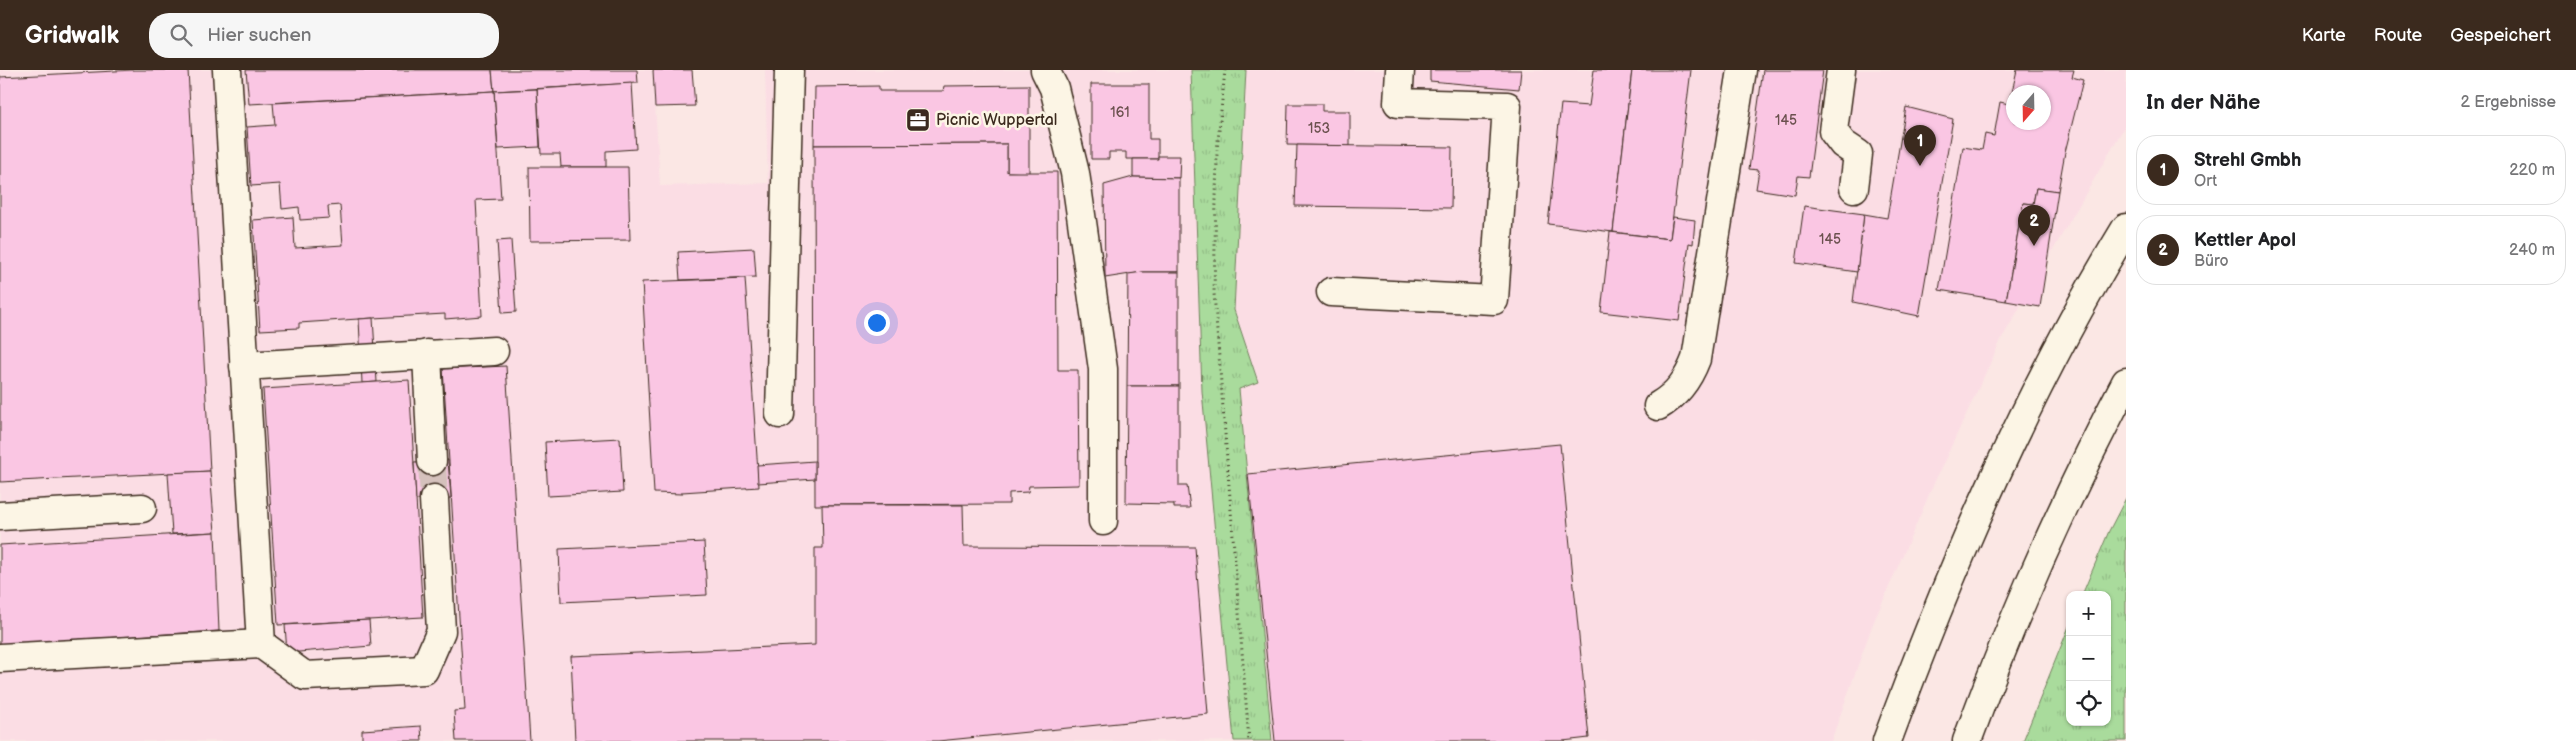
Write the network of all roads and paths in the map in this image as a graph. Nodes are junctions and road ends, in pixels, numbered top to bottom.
1 (227, 70) edge
2 (790, 70) edge
3 (1046, 70) edge
4 (1226, 70) edge
5 (1400, 70) edge
6 (1742, 70) edge
7 (1841, 70) edge
8 (1854, 188) dead end
9 (2126, 228) edge
10 (1331, 292) dead end
11 (494, 351) dead end
12 (427, 354) junction
13 (244, 366) junction
14 (2126, 382) edge
15 (1658, 406) dead end
16 (780, 414) dead end
17 (432, 461) tunnel mouth
18 (434, 499) tunnel mouth
19 (142, 508) dead end
20 (0, 516) edge
21 (1102, 521) dead end
22 (261, 644) junction
23 (0, 658) edge
24 (1249, 741) edge
25 (1887, 741) edge
26 (1967, 741) edge

1 - 13 main road
2 - 16 main road
3 - 21 main road
4 - 24 path
5 - 10 main road
6 - 15 main road
7 - 8 main road
9 - 25 main road
11 - 12 main road
12 - 13 main road
12 - 17 main road
13 - 22 main road
14 - 26 main road
18 - 22 main road
19 - 20 main road
22 - 23 main road

